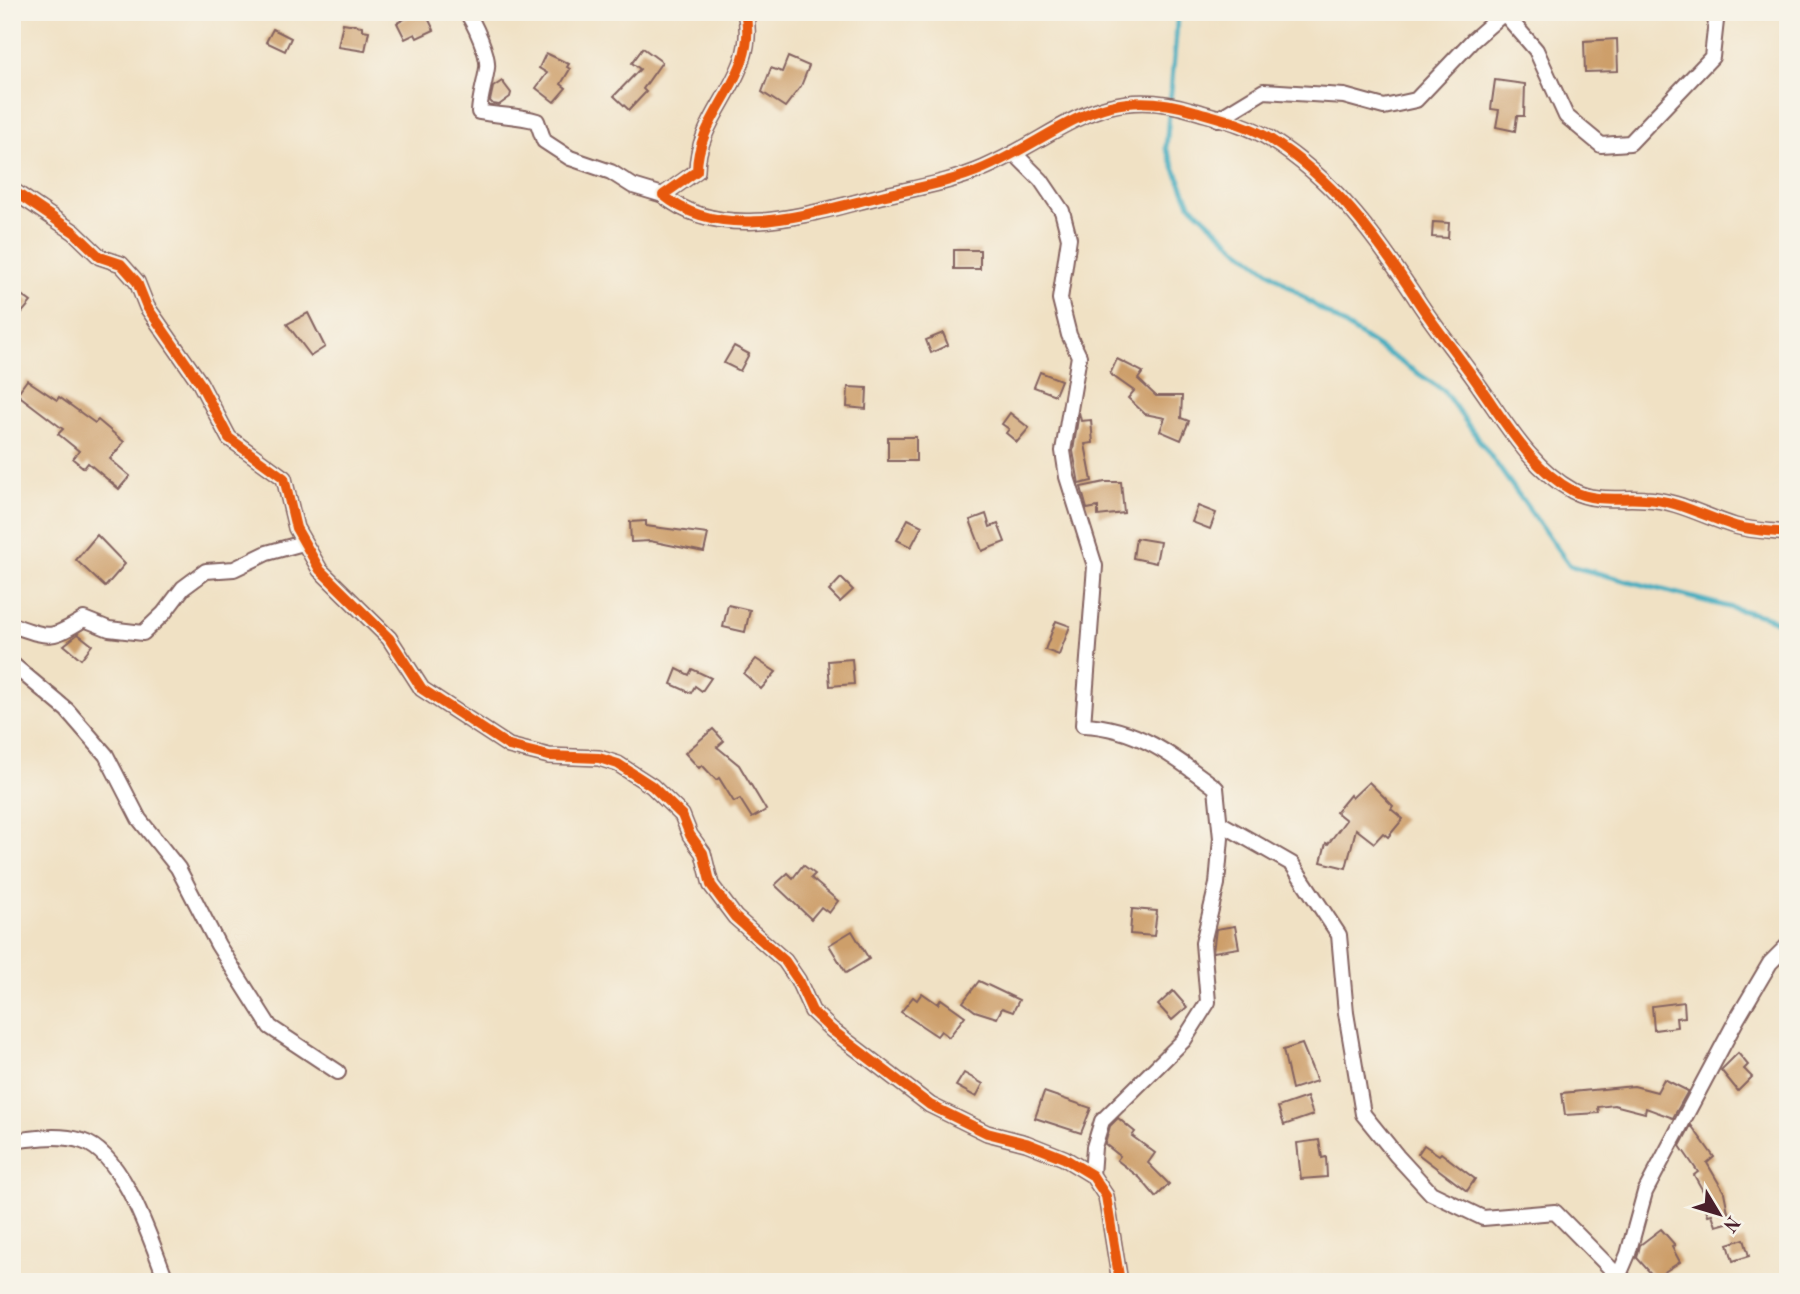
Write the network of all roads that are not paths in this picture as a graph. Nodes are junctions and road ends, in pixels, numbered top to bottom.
1 (466, 12) edge
2 (745, 12) edge
3 (1717, 12) edge
4 (1218, 119) junction
5 (1014, 153) junction
6 (12, 190) edge
7 (663, 195) junction
8 (1788, 533) edge
9 (303, 543) junction
10 (12, 625) edge
11 (12, 664) edge
12 (1220, 823) junction
13 (1788, 945) edge
14 (338, 1072) dead end
15 (12, 1141) edge
16 (1092, 1175) junction
17 (1621, 1280) edge
18 (167, 1282) edge
19 (1119, 1282) edge

1 - 7 street
2 - 7 street
3 - 4 street
4 - 5 street
4 - 8 street
5 - 7 street
5 - 12 street
6 - 9 street
9 - 10 street
9 - 16 street
11 - 14 street
12 - 16 street
12 - 17 street
13 - 17 street
15 - 18 street
16 - 19 street

